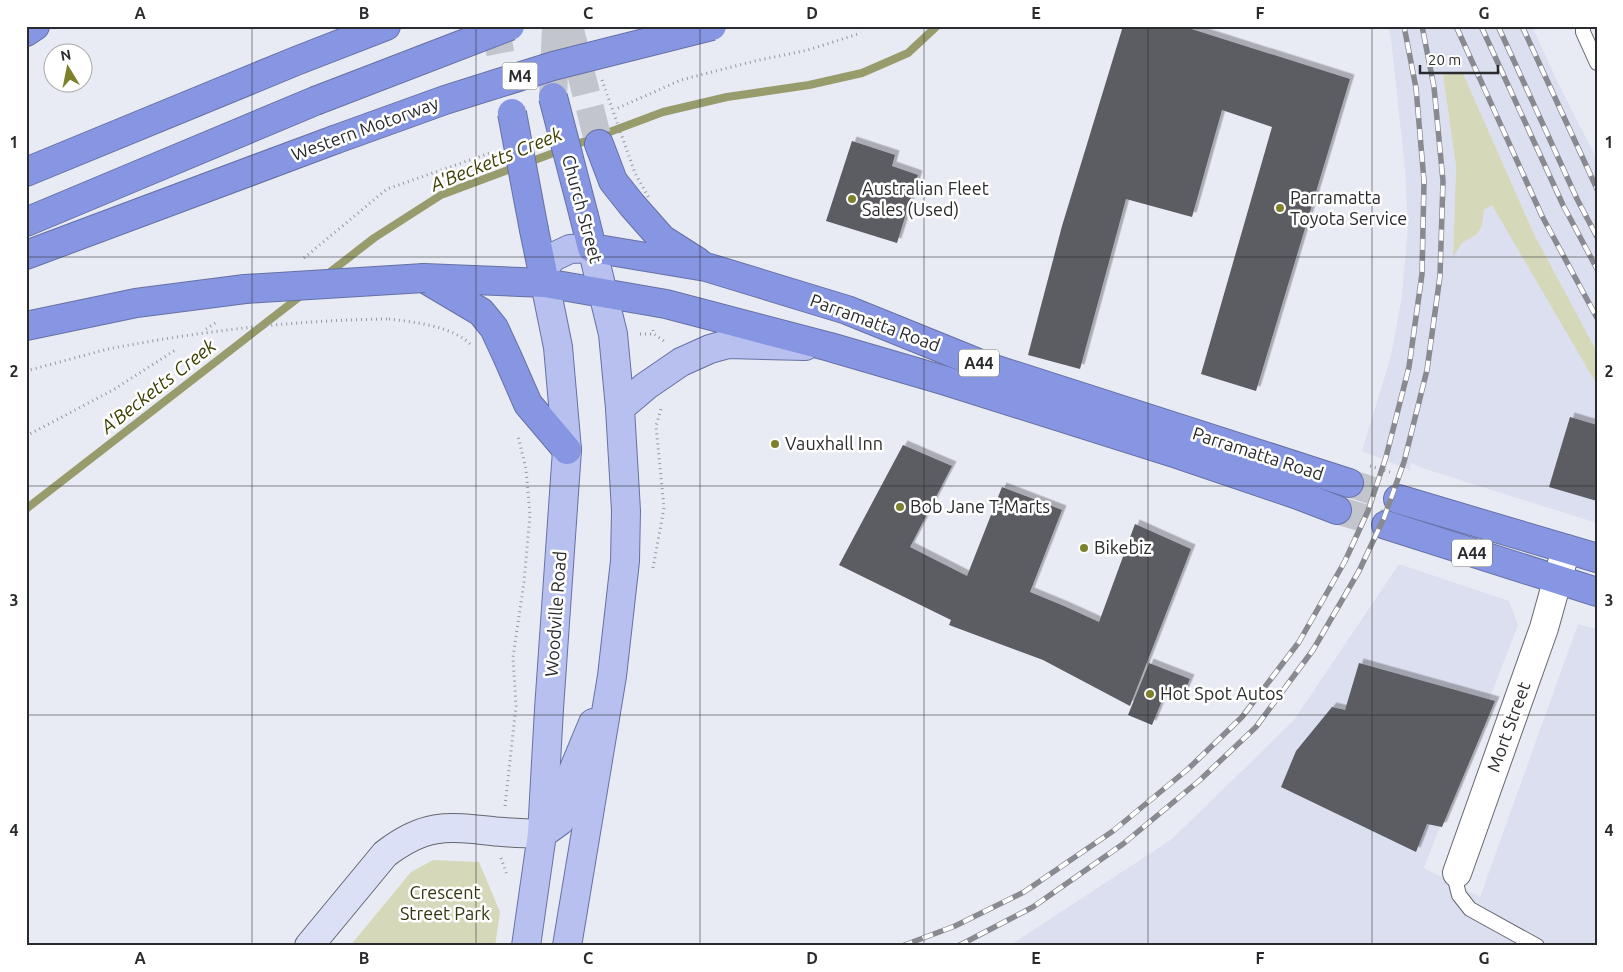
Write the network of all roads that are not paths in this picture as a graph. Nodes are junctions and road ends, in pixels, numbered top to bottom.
1 (35, 26) edge
2 (386, 26) edge
3 (510, 26) edge
4 (712, 26) edge
5 (1583, 26) edge
6 (26, 32) edge
7 (1597, 63) edge
8 (553, 97) tunnel mouth
9 (512, 112) tunnel mouth
10 (600, 144) tunnel mouth
11 (26, 172) edge
12 (26, 222) edge
13 (592, 248) junction
14 (26, 255) edge
15 (706, 267) junction
16 (544, 276) junction
17 (424, 278) junction
18 (604, 293) junction
19 (26, 326) edge
20 (830, 346) junction
21 (620, 408) junction
22 (567, 450) junction
23 (1349, 483) tunnel mouth
24 (1398, 499) tunnel mouth
25 (1337, 510) tunnel mouth
26 (1386, 525) tunnel mouth
27 (1566, 549) junction
28 (1597, 558) edge
29 (1558, 580) junction
30 (1597, 592) edge
31 (612, 676) junction
32 (542, 834) junction
33 (1457, 872) joint
34 (308, 946) edge
35 (526, 946) edge
36 (567, 946) edge
37 (1537, 946) edge

1 - 6 highway
2 - 11 highway
3 - 12 highway, bridge
4 - 14 highway, Western Motorway / M4, bridge
5 - 7 lane
8 - 13 highway, Church Street, bridge
9 - 16 highway, bridge
10 - 15 highway, A44
13 - 15 highway, Parramatta Road / A44
13 - 16 main road, Parramatta Road / A44
13 - 18 main road, Church Street
15 - 23 highway, Parramatta Road / A44
16 - 17 highway
16 - 18 highway, Parramatta Road / A44
16 - 22 main road, Woodville Road
17 - 19 highway, bridge
17 - 22 highway
18 - 20 highway, Parramatta Road / A44
18 - 21 main road
20 - 21 main road
20 - 25 highway, Parramatta Road / A44
21 - 31 main road
22 - 32 main road, Woodville Road
24 - 27 highway, A44
26 - 29 highway, A44
27 - 28 highway, A44
27 - 29 street, Mort Street
29 - 30 highway, A44
29 - 33 street, Mort Street
31 - 32 main road
31 - 36 main road
32 - 34 street
32 - 35 main road, Woodville Road
33 - 37 lane

